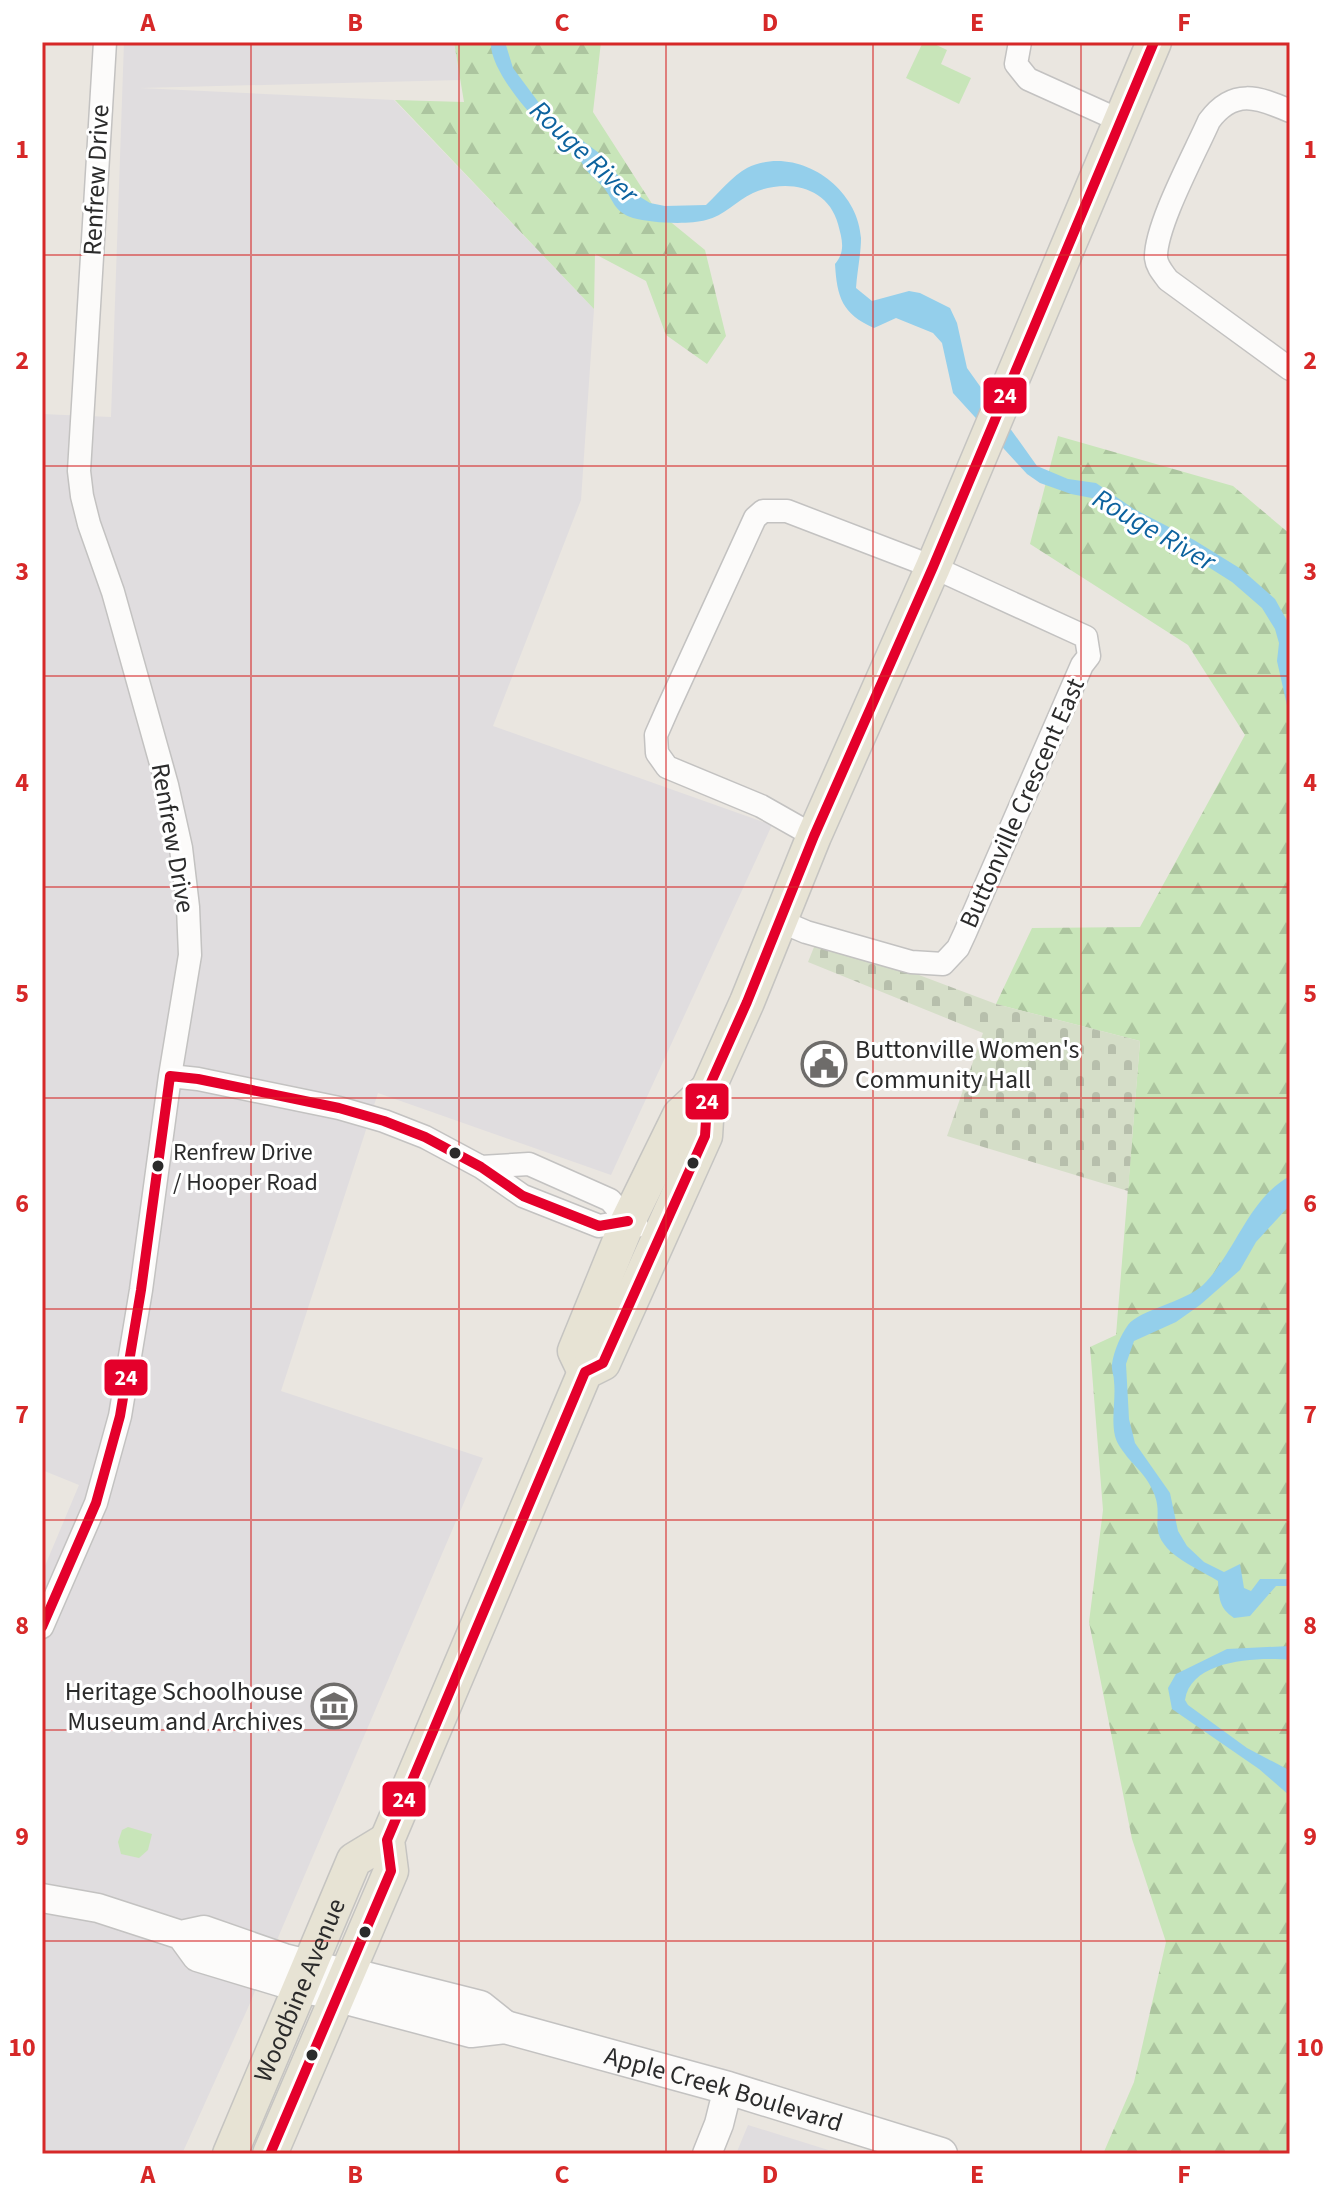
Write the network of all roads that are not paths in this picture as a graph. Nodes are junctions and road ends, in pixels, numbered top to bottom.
1 (105, 42) edge
2 (1020, 42) edge
3 (1154, 42) edge
4 (1290, 111) edge
5 (1121, 121) junction
6 (1290, 369) edge
7 (933, 567) junction
8 (814, 836) junction
9 (780, 921) junction
10 (170, 1076) junction
11 (708, 1089) junction
12 (481, 1167) junction
13 (628, 1221) junction
14 (658, 1238) junction
15 (585, 1372) junction
16 (42, 1627) edge
17 (387, 1840) junction
18 (42, 1898) edge
19 (305, 1977) junction
20 (344, 1985) junction
21 (728, 2088) junction
22 (230, 2154) edge
23 (270, 2154) edge
24 (707, 2154) edge
25 (941, 2154) edge

1 - 10 street, Renfrew Drive
2 - 5 street
3 - 5 main road, Woodbine Avenue
4 - 6 street
5 - 7 main road, Woodbine Avenue
7 - 8 main road, Woodbine Avenue
7 - 8 street
7 - 9 street, Buttonville Crescent East
8 - 9 main road, Woodbine Avenue
9 - 11 main road, Woodbine Avenue
10 - 12 street
10 - 16 street, Renfrew Drive
11 - 13 main road, Woodbine Avenue
11 - 14 main road, Woodbine Avenue
12 - 13 street
12 - 13 street
13 - 14 street
13 - 15 main road, Woodbine Avenue
14 - 15 main road, Woodbine Avenue
15 - 17 main road, Woodbine Avenue
17 - 19 main road, Woodbine Avenue
17 - 20 main road, Woodbine Avenue
18 - 19 street, Apple Creek Boulevard
19 - 20 street, Apple Creek Boulevard
19 - 22 main road, Woodbine Avenue
20 - 21 main road, Apple Creek Boulevard
20 - 23 main road, Woodbine Avenue
21 - 24 street
21 - 25 main road, Apple Creek Boulevard

